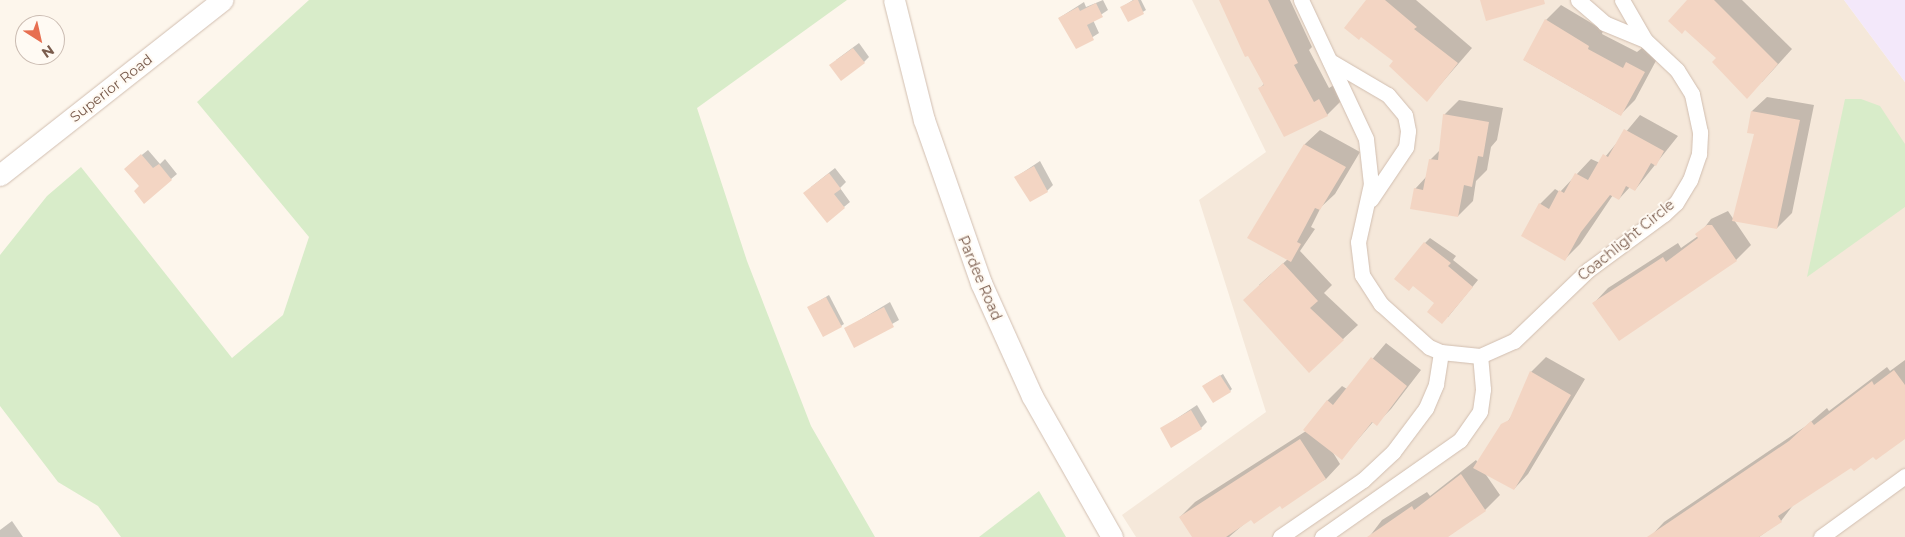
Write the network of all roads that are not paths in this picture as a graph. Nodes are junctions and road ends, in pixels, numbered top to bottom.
1 (222, 0) edge
2 (894, 0) edge
3 (1300, 0) edge
4 (1578, 0) edge
5 (1622, 0) edge
6 (1646, 40) junction
7 (1330, 61) junction
8 (0, 175) edge
9 (1367, 205) junction
10 (1441, 352) junction
11 (1480, 356) junction
12 (1905, 476) edge
13 (1112, 537) edge
14 (1280, 537) edge
15 (1322, 537) edge
16 (1821, 537) edge

1 - 8 main road, Superior Road
2 - 13 main road, Pardee Road
3 - 7 street, Coachlight Circle
4 - 6 street, Coachlight Circle
5 - 6 street, Coachlight Circle
6 - 11 street, Coachlight Circle
7 - 9 street, Coachlight Circle
7 - 9 street, Coachlight Circle
9 - 10 street, Coachlight Circle
10 - 11 street, Coachlight Circle
10 - 14 street
11 - 15 street
12 - 16 street

